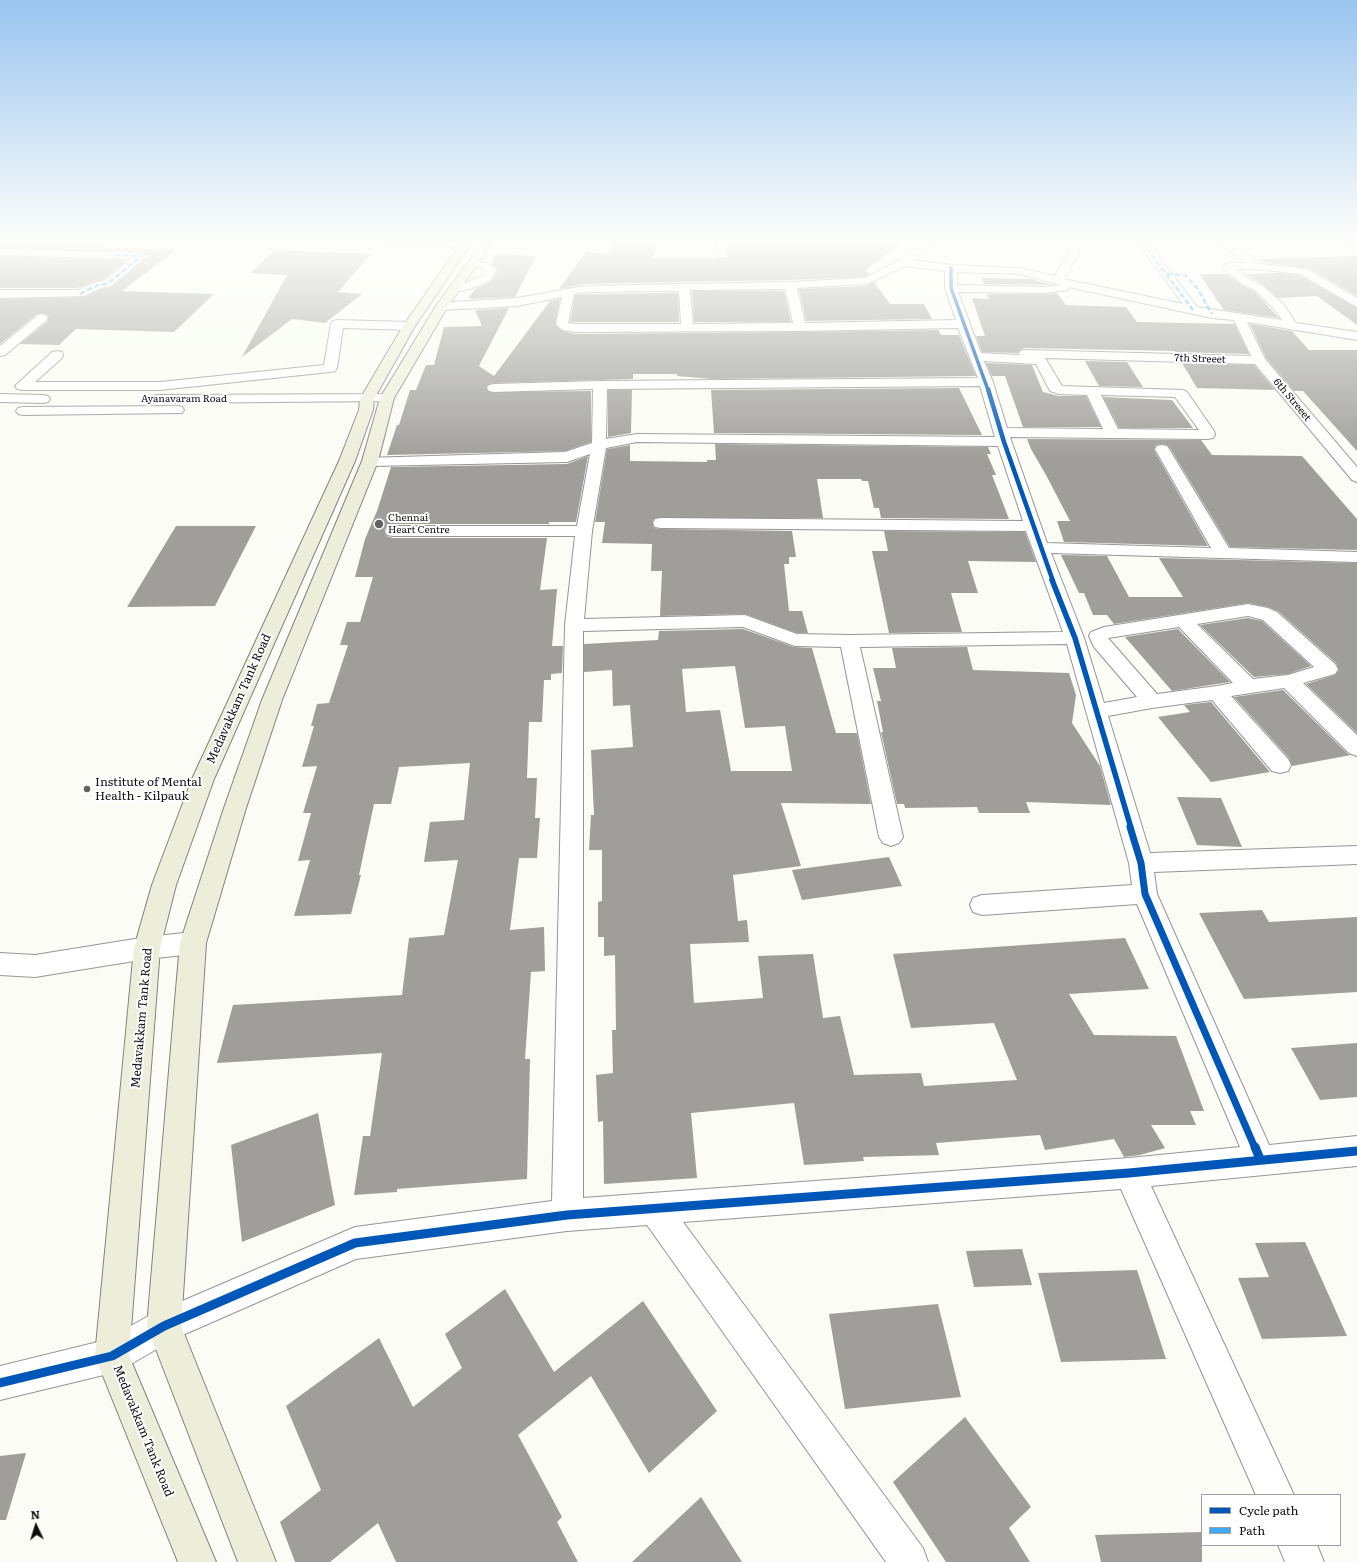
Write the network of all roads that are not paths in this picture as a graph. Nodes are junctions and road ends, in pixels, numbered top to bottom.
1 (418, 315) edge
2 (436, 315) edge
3 (564, 315) edge
4 (686, 315) edge
5 (797, 315) edge
6 (960, 315) edge
7 (1220, 315) edge
8 (1285, 315) edge
9 (1239, 317) junction
10 (42, 318) dead end
11 (963, 324) junction
12 (1292, 325) junction
13 (409, 326) junction
14 (800, 327) junction
15 (687, 328) junction
16 (1357, 336) edge
17 (0, 352) edge
18 (57, 355) dead end
19 (975, 355) junction
20 (1258, 360) junction
21 (986, 382) junction
22 (600, 385) junction
23 (494, 388) dead end
24 (1092, 391) junction
25 (0, 398) edge
26 (376, 404) junction
27 (0, 411) edge
28 (1113, 434) junction
29 (1003, 437) junction
30 (599, 445) junction
31 (1162, 449) dead end
32 (370, 461) junction
33 (1357, 477) edge
34 (660, 523) dead end
35 (1032, 526) junction
36 (393, 531) dead end
37 (584, 531) junction
38 (1040, 548) junction
39 (1223, 553) junction
40 (1357, 557) edge
41 (1184, 621) junction
42 (574, 625) junction
43 (1075, 638) junction
44 (850, 641) junction
45 (1289, 681) junction
46 (1248, 686) junction
47 (1217, 693) junction
48 (1152, 701) junction
49 (1096, 711) junction
50 (1356, 748) edge
51 (1280, 765) dead end
52 (891, 837) dead end
53 (1357, 855) edge
54 (1141, 863) junction
55 (1145, 894) junction
56 (982, 905) dead end
57 (193, 943) junction
58 (147, 948) junction
59 (0, 964) edge
60 (1357, 1151) edge
61 (1260, 1159) junction
62 (1128, 1173) junction
63 (655, 1210) junction
64 (567, 1215) junction
65 (164, 1326) junction
66 (112, 1356) junction
67 (0, 1383) edge
68 (1275, 1494) edge
69 (1297, 1546) edge
70 (197, 1562) edge
71 (257, 1562) edge
72 (909, 1562) edge
73 (1305, 1562) edge

1 - 13 main road, Medavakkam Tank Road
2 - 26 main road, Medavakkam Tank Road
3 - 15 street
4 - 15 street
5 - 14 street
6 - 11 street
7 - 9 street
8 - 12 street
9 - 12 street
9 - 20 street, 6th Streeet
10 - 17 street
11 - 14 street
11 - 19 street
12 - 16 street
13 - 18 street
13 - 26 main road, Medavakkam Tank Road
14 - 15 street
19 - 20 street, 7th Streeet
19 - 21 street
19 - 24 street
20 - 33 street, 6th Streeet
21 - 22 street
21 - 29 street
22 - 23 street
22 - 30 street
24 - 28 street
24 - 28 street
25 - 26 street, Ayanavaram Road
26 - 27 street, Ayanavaram Road
26 - 32 main road, Medavakkam Tank Road
26 - 58 main road, Medavakkam Tank Road
28 - 29 street
29 - 30 street
29 - 35 street
30 - 32 street
30 - 37 street
31 - 39 street
32 - 57 main road, Medavakkam Tank Road
34 - 35 street
35 - 38 street
36 - 37 street
37 - 42 street
38 - 39 street
38 - 43 street
39 - 40 street
41 - 45 street
41 - 46 street
41 - 48 street
42 - 44 street
42 - 64 street
43 - 44 street
43 - 49 street
44 - 52 street
45 - 46 street
45 - 50 street
46 - 47 street
47 - 48 street
47 - 51 street
48 - 49 street
49 - 54 street
53 - 54 street
54 - 55 street
55 - 56 street
55 - 61 street
57 - 58 street
57 - 65 main road, Medavakkam Tank Road
58 - 59 street
58 - 66 main road, Medavakkam Tank Road
60 - 61 street
61 - 62 street
62 - 63 street
62 - 68 street
63 - 64 street
63 - 72 street
64 - 65 street
65 - 66 street
65 - 71 main road, Medavakkam Tank Road
66 - 67 street
66 - 70 main road, Medavakkam Tank Road
69 - 73 street

